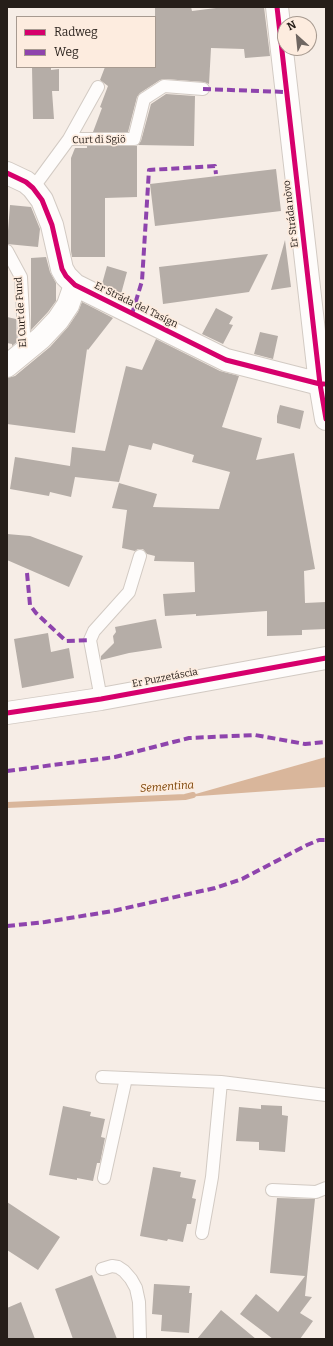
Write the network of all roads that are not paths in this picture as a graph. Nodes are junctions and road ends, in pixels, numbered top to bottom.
1 (277, 7) edge
2 (98, 87) dead end
3 (203, 89) dead end
4 (69, 139) junction
5 (7, 173) edge
6 (33, 188) junction
7 (7, 251) edge
8 (75, 285) junction
9 (25, 352) junction
10 (7, 366) edge
11 (323, 384) edge
12 (326, 419) edge
13 (140, 556) dead end
14 (326, 658) edge
15 (101, 700) junction
16 (7, 713) edge
17 (102, 1077) dead end
18 (126, 1078) junction
19 (221, 1082) junction
20 (326, 1095) edge
21 (104, 1178) dead end
22 (326, 1188) edge
23 (272, 1190) dead end
24 (202, 1233) dead end
25 (102, 1269) dead end
26 (140, 1339) edge

1 - 11 street, Er Stráda nòvo
2 - 4 lane
3 - 4 lane, Curt di Sgiö
4 - 6 lane, Curt di Sgiö
5 - 6 street, Er Stráda del Tasígn
6 - 8 street, Er Stráda del Tasígn
7 - 9 lane, El Curt de Fund
8 - 9 street
8 - 11 street, Er Stráda del Tasígn
9 - 10 street
11 - 12 street, Er Stráda nòvo
13 - 15 lane
14 - 15 street, Er Puzzetáscia
15 - 16 street, Er Puzzetáscia
17 - 18 lane
18 - 19 lane
18 - 21 lane
19 - 20 lane
19 - 24 lane
22 - 23 lane
25 - 26 lane

